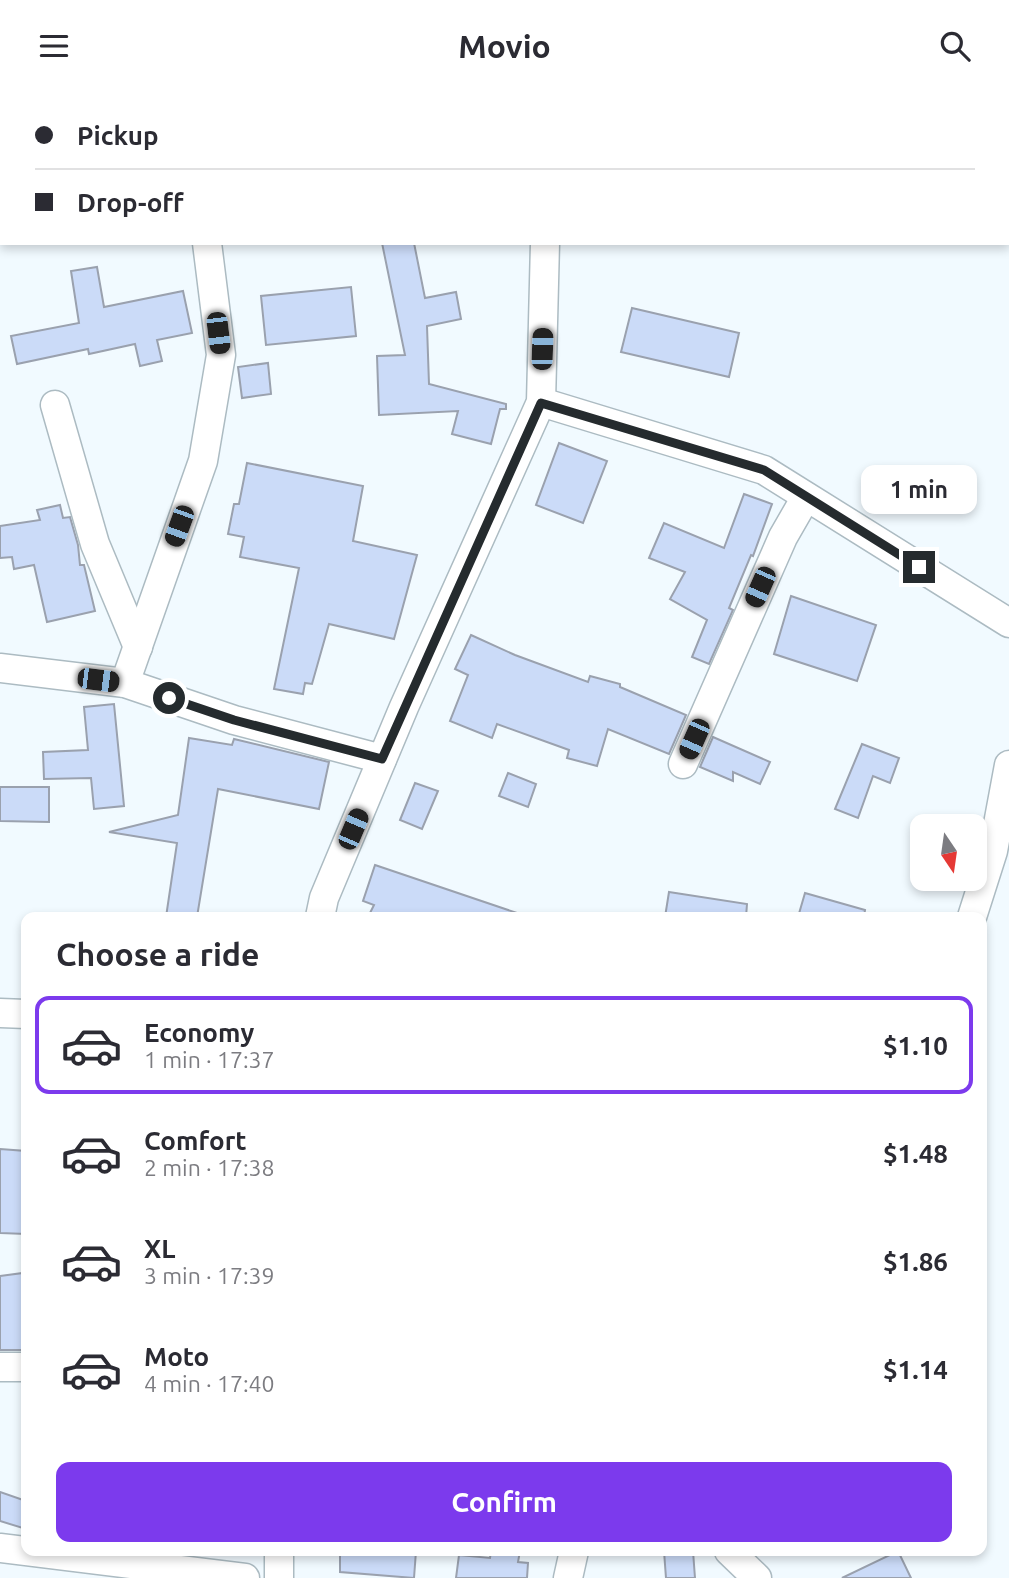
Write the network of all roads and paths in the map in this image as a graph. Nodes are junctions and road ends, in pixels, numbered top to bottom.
1 (207, 245) edge
2 (545, 245) edge
3 (541, 403) junction
4 (55, 405) dead end
5 (806, 497) junction
6 (1009, 623) edge
7 (138, 647) junction
8 (0, 668) edge
9 (125, 683) junction
10 (382, 759) junction
11 (683, 764) dead end
12 (1009, 765) edge
13 (321, 912) edge
14 (974, 912) edge
15 (0, 1013) edge
16 (21, 1014) edge
17 (0, 1367) edge
18 (21, 1367) edge
19 (0, 1548) edge
20 (21, 1551) edge
21 (65, 1556) edge
22 (279, 1556) edge
23 (573, 1556) edge
24 (734, 1556) edge
25 (235, 1577) edge
26 (279, 1578) edge
27 (568, 1578) edge
28 (757, 1578) edge

1 - 7 street
2 - 3 street
3 - 5 street
3 - 10 street
4 - 7 street
5 - 6 street
5 - 11 street
7 - 9 street
8 - 9 street
9 - 10 street
10 - 13 street
12 - 14 street
15 - 16 street
17 - 18 street
19 - 20 street
21 - 25 street
22 - 26 street
23 - 27 street
24 - 28 street

